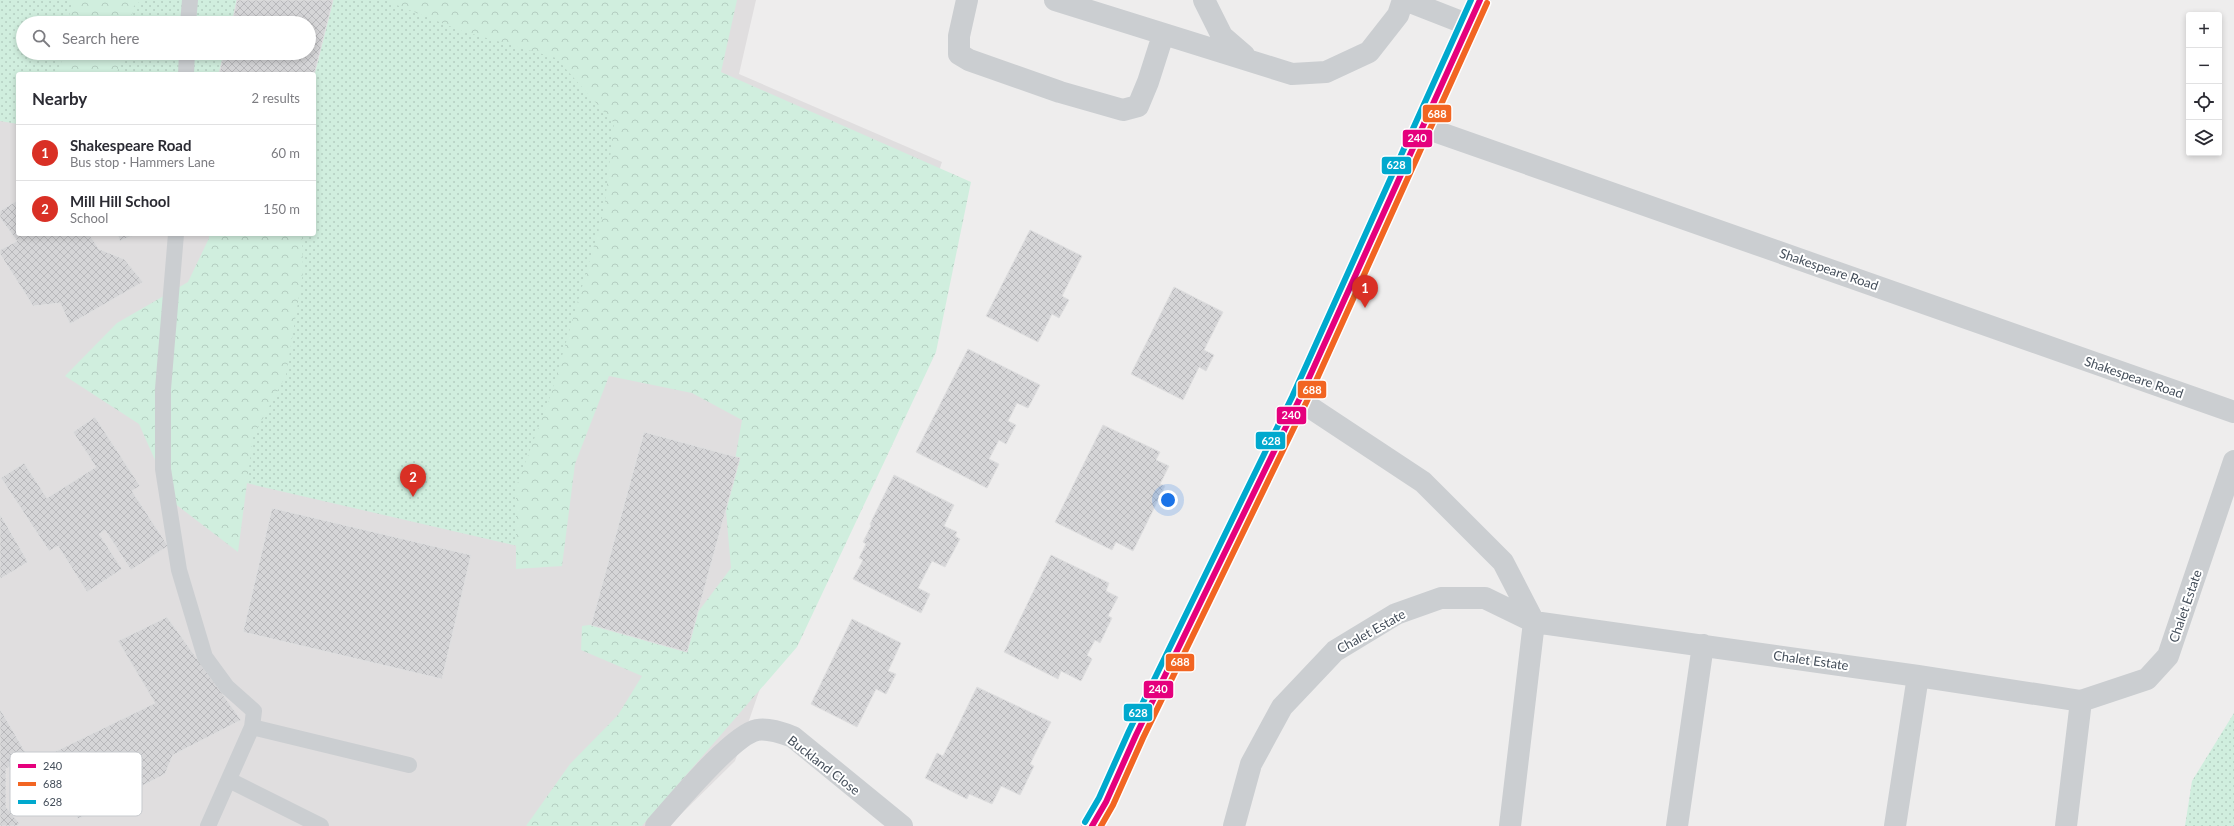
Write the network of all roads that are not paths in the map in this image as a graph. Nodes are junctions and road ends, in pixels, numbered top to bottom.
1 (190, 0) edge
2 (967, 0) edge
3 (1056, 0) edge
4 (1204, 0) edge
5 (1404, 0) edge
6 (1480, 0) edge
7 (189, 16) edge
8 (1469, 25) junction
9 (1163, 34) junction
10 (1249, 59) junction
11 (187, 60) edge
12 (186, 72) edge
13 (1423, 127) junction
14 (176, 236) edge
15 (1300, 400) junction
16 (2234, 412) edge
17 (2234, 461) edge
18 (1534, 622) junction
19 (1704, 645) junction
20 (1918, 676) junction
21 (2081, 701) junction
22 (252, 727) junction
23 (409, 765) dead end
24 (229, 780) junction
25 (208, 826) edge
26 (321, 826) edge
27 (656, 826) edge
28 (902, 826) edge
29 (1092, 826) edge
30 (1234, 826) edge
31 (1510, 826) edge
32 (1677, 826) edge
33 (1895, 826) edge
34 (2066, 826) edge

1 - 7 lane
2 - 9 street
3 - 9 street
4 - 10 street
5 - 8 street
5 - 10 street
6 - 8 main road
8 - 13 main road
9 - 10 street
11 - 12 lane
13 - 15 main road
13 - 16 street, Shakespeare Road
14 - 22 lane
15 - 18 street
15 - 29 main road
17 - 21 street, Chalet Estate
18 - 19 street, Chalet Estate
18 - 30 street, Chalet Estate
18 - 31 street
19 - 20 street, Chalet Estate
19 - 32 street
20 - 21 street, Chalet Estate
20 - 33 street
21 - 34 street
22 - 23 lane
22 - 24 lane
24 - 25 lane
24 - 26 lane
27 - 28 street, Buckland Close

